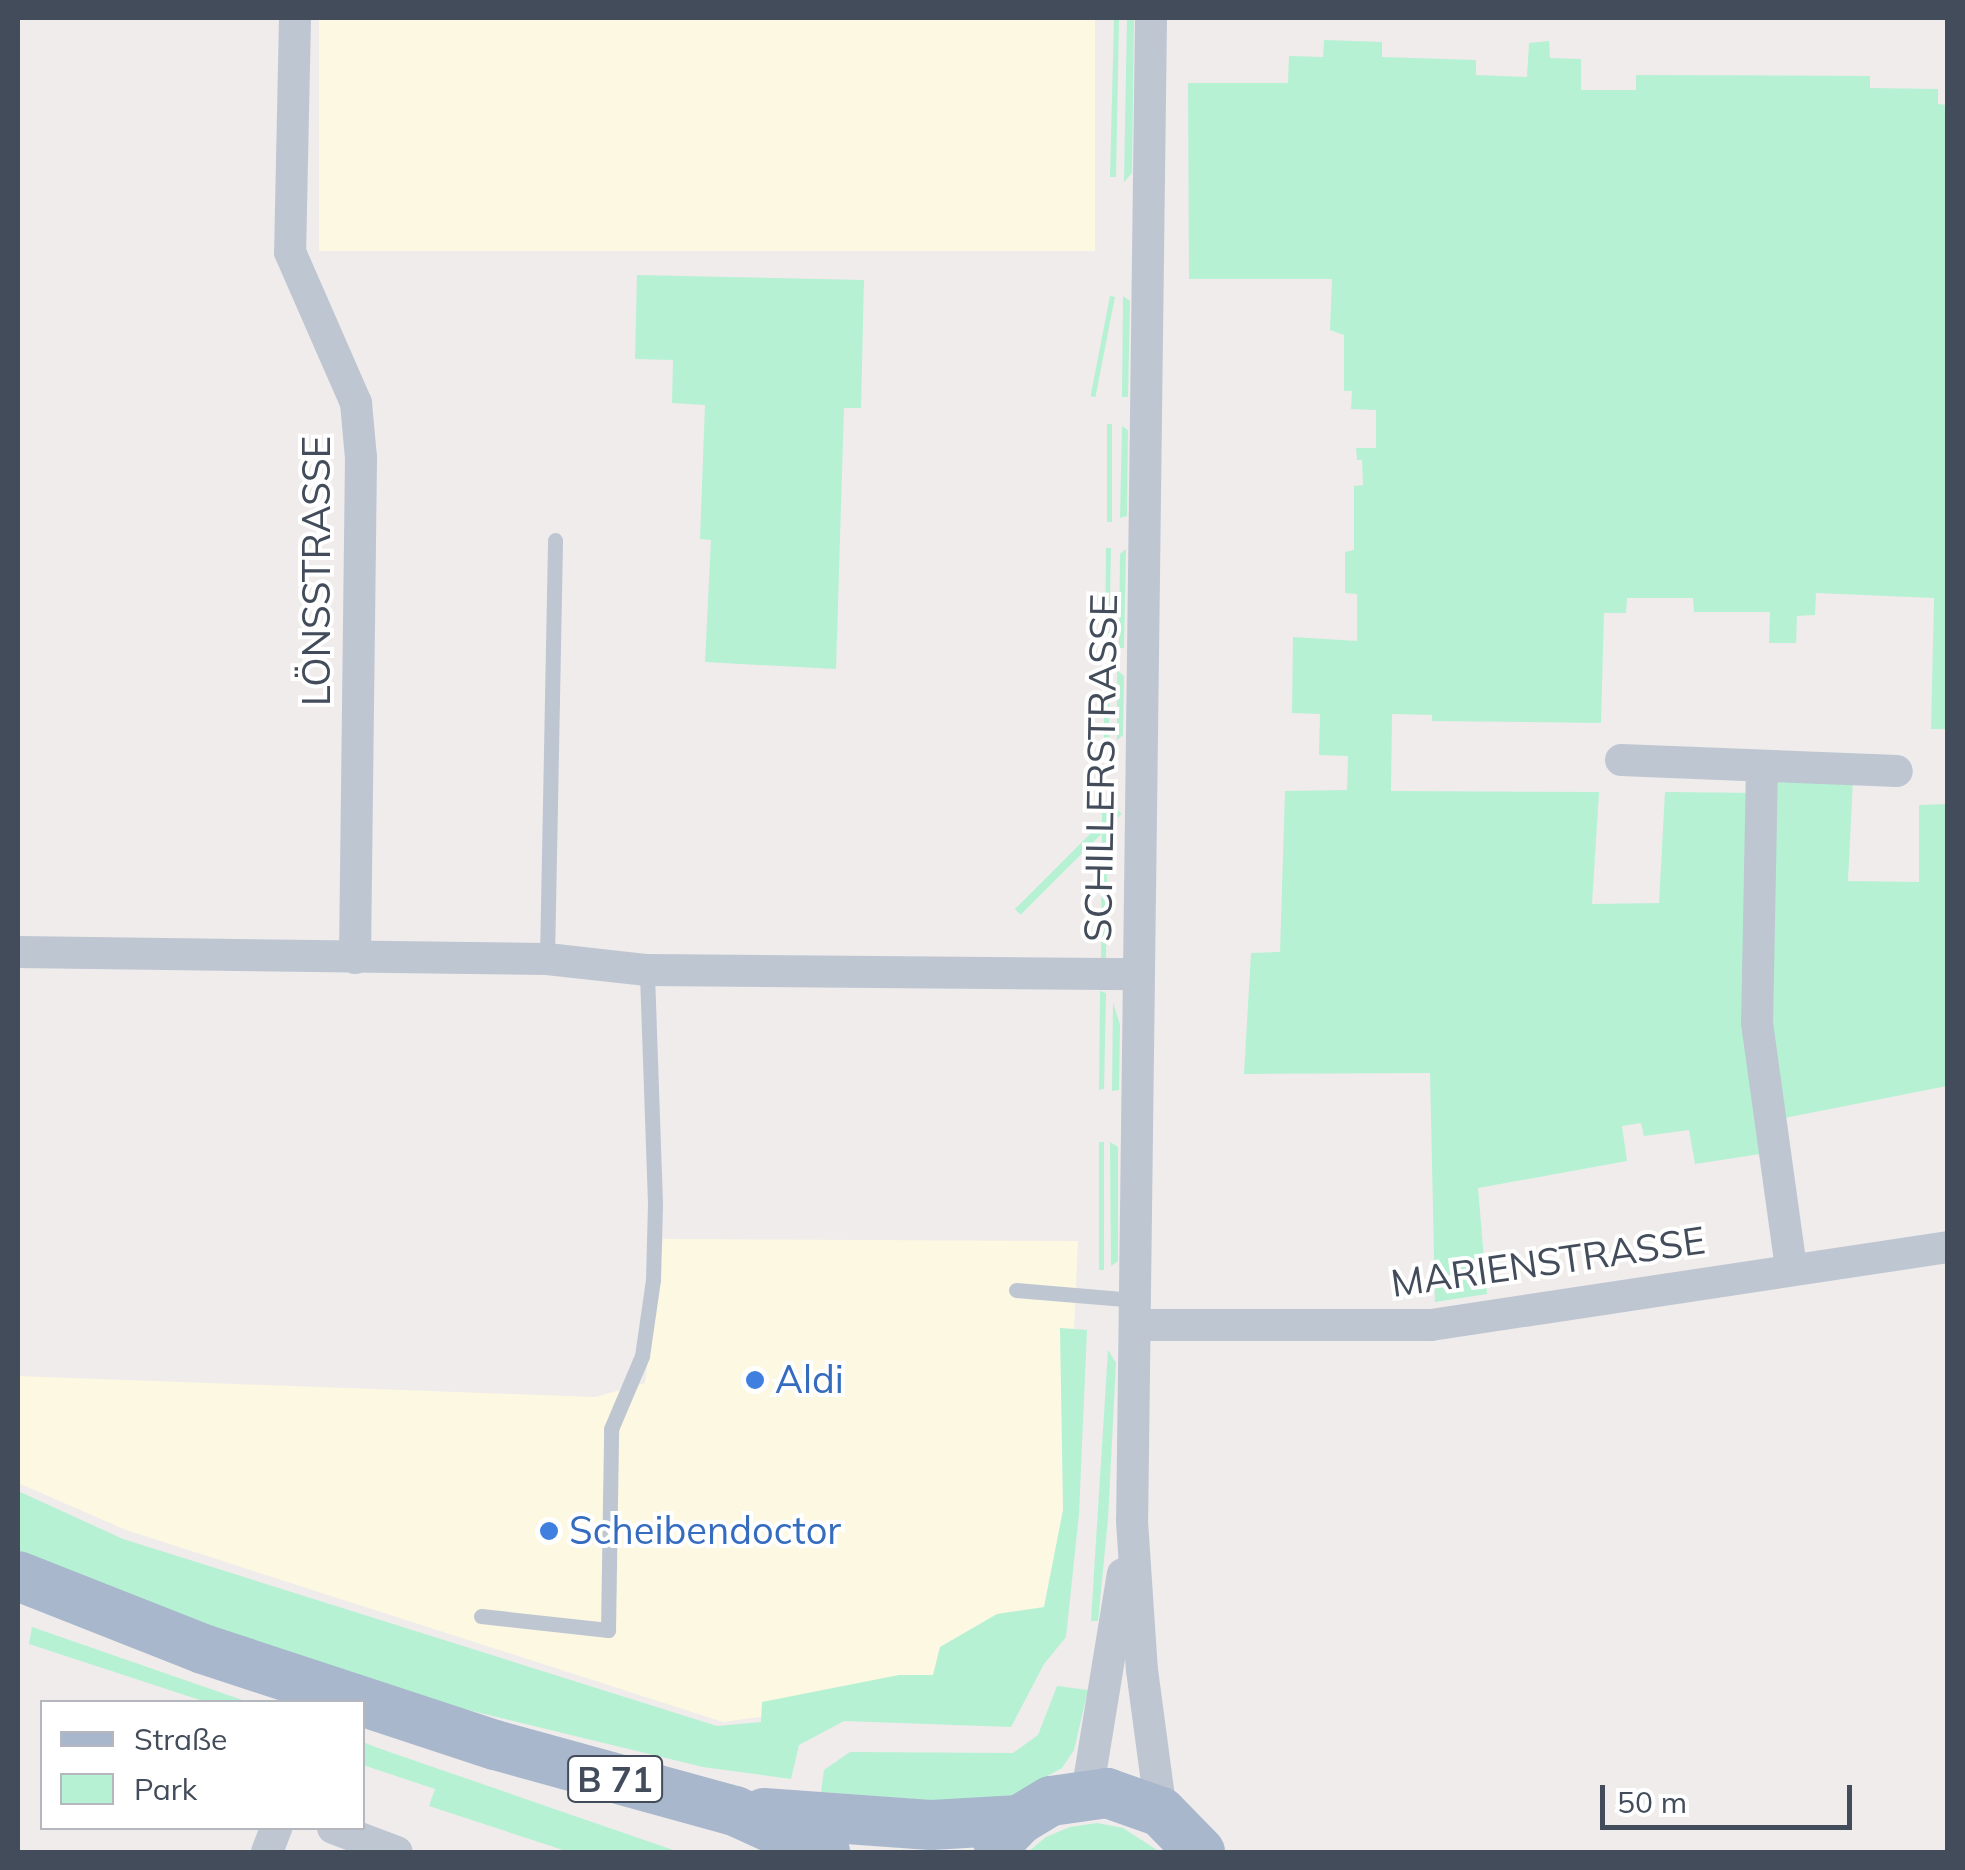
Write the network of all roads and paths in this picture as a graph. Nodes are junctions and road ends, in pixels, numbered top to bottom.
1 (295, 18) edge
2 (1152, 18) edge
3 (555, 540) dead end
4 (1621, 760) dead end
5 (1762, 766) junction
6 (1897, 771) dead end
7 (18, 952) edge
8 (355, 958) junction
9 (547, 959) junction
10 (648, 970) junction
11 (1138, 974) junction
12 (1948, 1247) edge
13 (1791, 1268) junction
14 (1016, 1290) dead end
15 (1134, 1312) junction
16 (1132, 1520) junction
17 (18, 1576) edge
18 (481, 1616) dead end
19 (356, 1700) edge
20 (365, 1703) edge
21 (1087, 1793) junction
22 (735, 1811) junction
23 (1161, 1812) junction
24 (338, 1830) edge
25 (1004, 1836) edge
26 (396, 1852) edge
27 (825, 1852) edge
28 (1200, 1852) edge

1 - 8 street, LÖNSSTRASSE
2 - 11 street, SCHILLERSTRASSE
3 - 9 lane
4 - 5 street
5 - 6 street
5 - 13 street
7 - 8 street
8 - 9 street
9 - 10 street
10 - 11 street
10 - 18 lane
11 - 15 street, SCHILLERSTRASSE
12 - 13 street, MARIENSTRASSE
13 - 15 street, MARIENSTRASSE
14 - 15 lane
15 - 16 street, SCHILLERSTRASSE
16 - 21 street, SCHILLERSTRASSE
16 - 23 street, SCHILLERSTRASSE
17 - 19 main road, B 71
20 - 22 main road, B 71
21 - 23 main road, B 71
21 - 25 main road, B 71
22 - 25 main road, B 71
22 - 27 main road, B 71
23 - 28 main road, B 71
24 - 26 street

